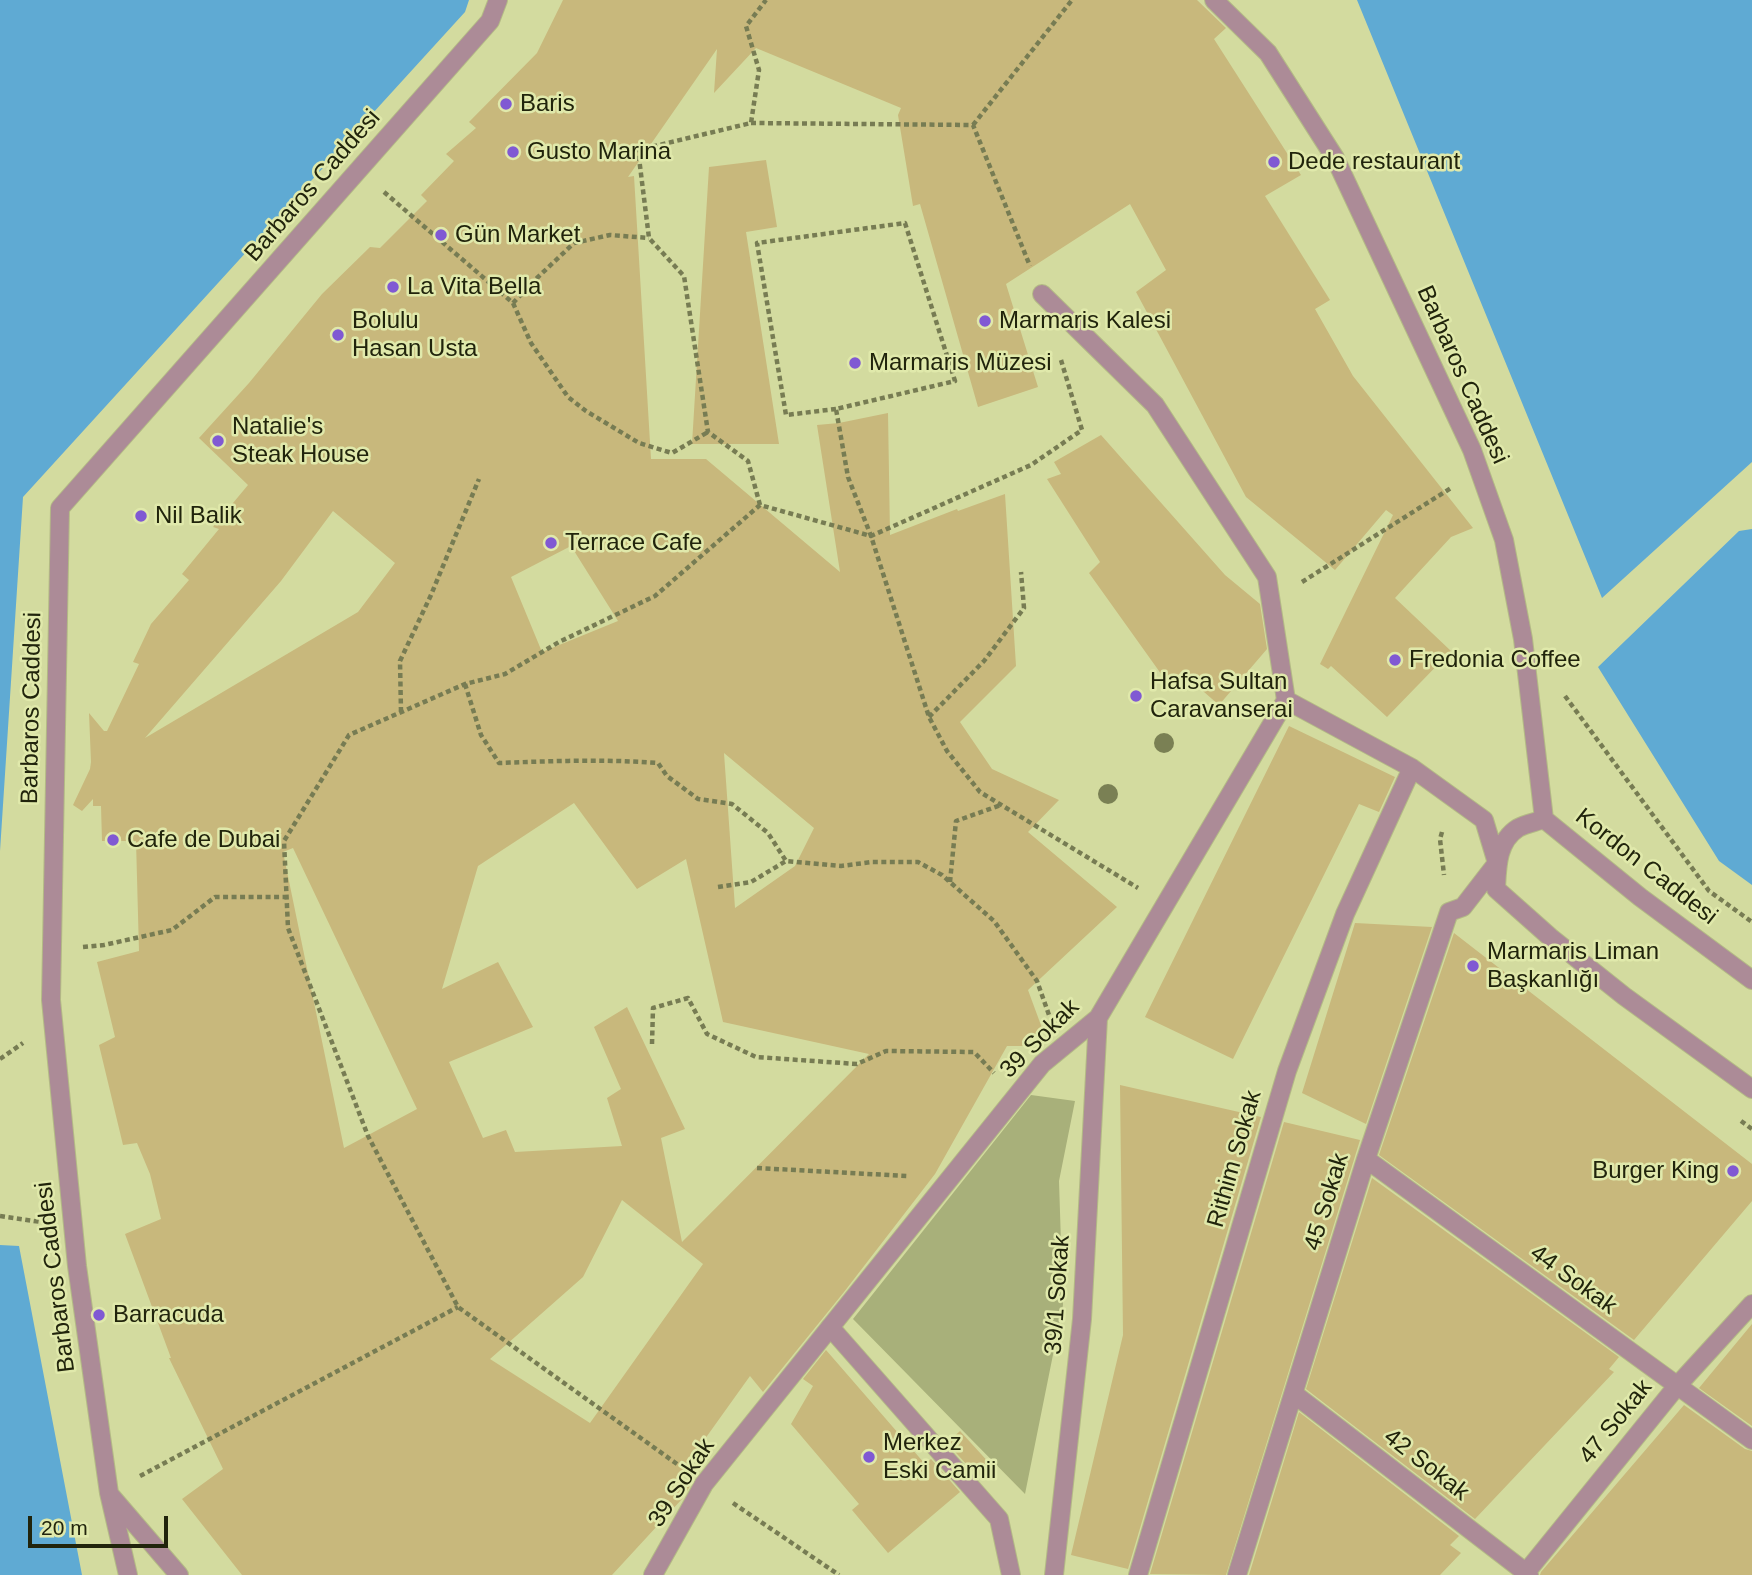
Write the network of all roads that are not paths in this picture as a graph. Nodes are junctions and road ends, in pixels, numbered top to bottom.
1 (498, 0) edge
2 (1214, 0) edge
3 (1042, 294) road end
4 (1286, 700) junction
5 (1412, 768) junction
6 (1544, 819) junction
7 (1497, 863) junction
8 (1752, 980) edge
9 (1098, 1018) junction
10 (1752, 1089) edge
11 (1366, 1160) junction
12 (1752, 1304) edge
13 (830, 1327) junction
14 (1677, 1386) junction
15 (1294, 1394) junction
16 (1752, 1440) edge
17 (109, 1493) junction
18 (1527, 1574) edge
19 (128, 1575) edge
20 (179, 1575) edge
21 (653, 1575) edge
22 (1011, 1575) edge
23 (1054, 1575) edge
24 (1138, 1575) edge
25 (1237, 1575) edge

1 - 17 street, Barbaros Caddesi
2 - 6 street, Barbaros Caddesi
3 - 4 street
4 - 5 street
4 - 9 street, 39 Sokak
5 - 7 street
5 - 24 street, Rithim Sokak
6 - 7 street, Kordon Caddesi
6 - 8 street, Kordon Caddesi
7 - 10 street
7 - 11 street, 45 Sokak
9 - 13 street, 39 Sokak
9 - 23 street, 39/1 Sokak
11 - 14 street, 44 Sokak
11 - 15 street, 45 Sokak
12 - 14 street, 47 Sokak
13 - 21 street, 39 Sokak
13 - 22 street
14 - 16 street, 44 Sokak
14 - 18 street, 47 Sokak
15 - 18 street, 42 Sokak
15 - 25 street, 45 Sokak
17 - 19 street, Barbaros Caddesi
17 - 20 street

